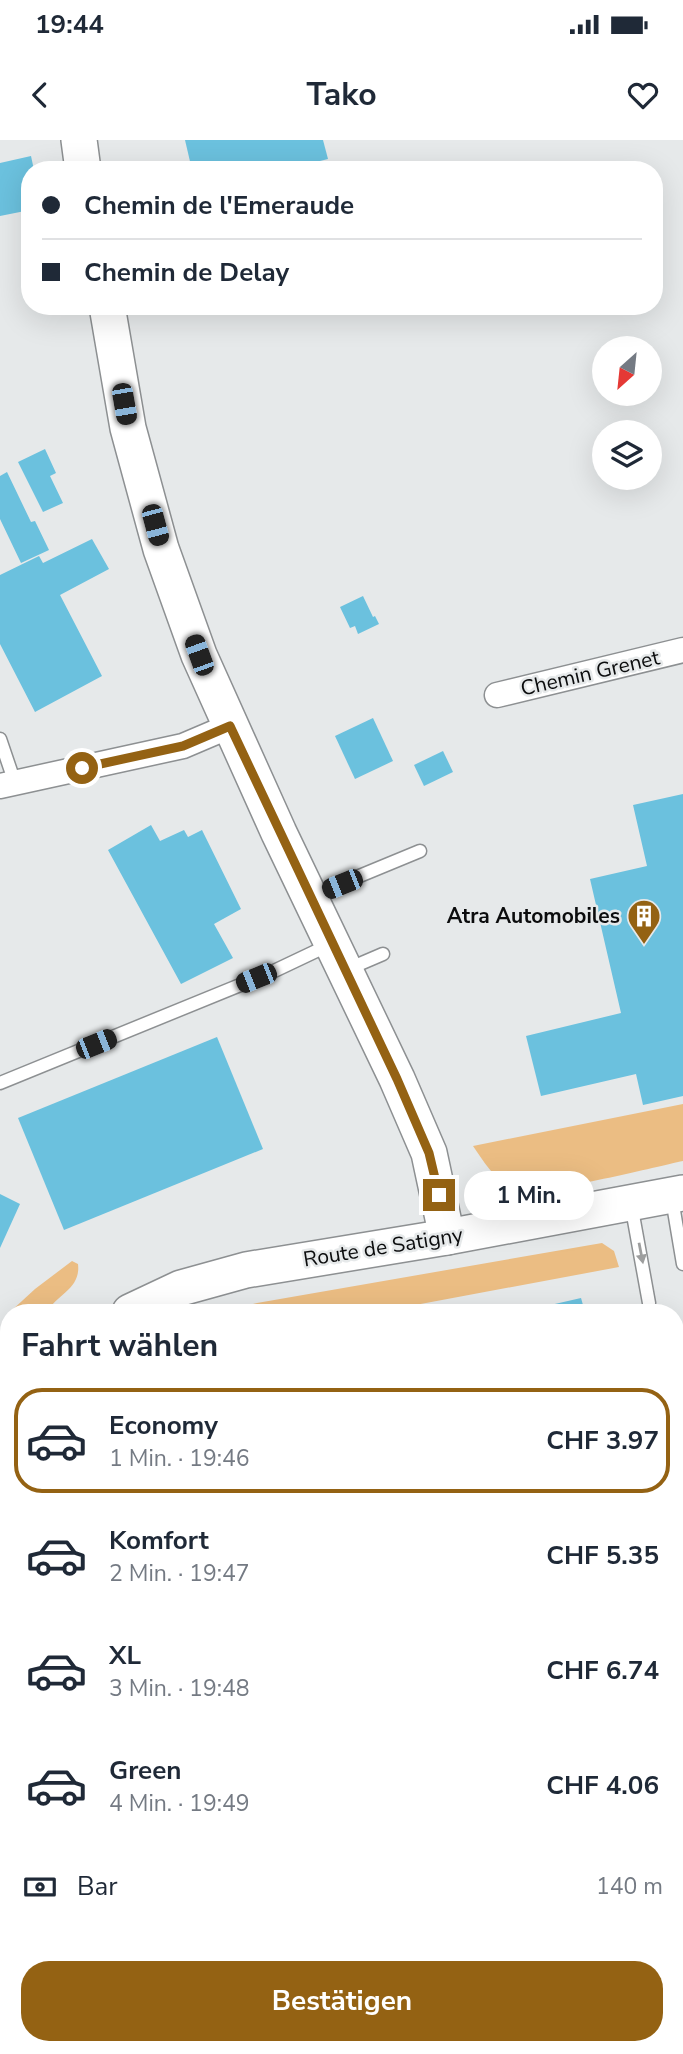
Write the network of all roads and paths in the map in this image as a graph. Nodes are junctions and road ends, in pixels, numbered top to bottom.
1 (79, 140) edge
2 (82, 161) edge
3 (109, 315) edge
4 (683, 650) edge
5 (497, 695) dead end
6 (230, 726) junction
7 (0, 739) edge
8 (7, 785) edge
9 (420, 851) dead end
10 (309, 897) junction
11 (383, 954) dead end
12 (338, 958) junction
13 (0, 1083) edge
14 (677, 1195) edge
15 (631, 1204) junction
16 (447, 1237) junction
17 (683, 1264) edge
18 (649, 1303) dead end
19 (148, 1304) edge

1 - 2 street
3 - 6 street
4 - 5 street, Chemin Grenet
6 - 8 street
6 - 10 street
7 - 8 lane
9 - 10 lane
10 - 12 street
11 - 12 lane
12 - 13 lane
12 - 16 street
14 - 15 street, Route de Satigny
14 - 17 lane
15 - 16 street, Route de Satigny
15 -> 18 lane
16 - 19 street, Route de Satigny

